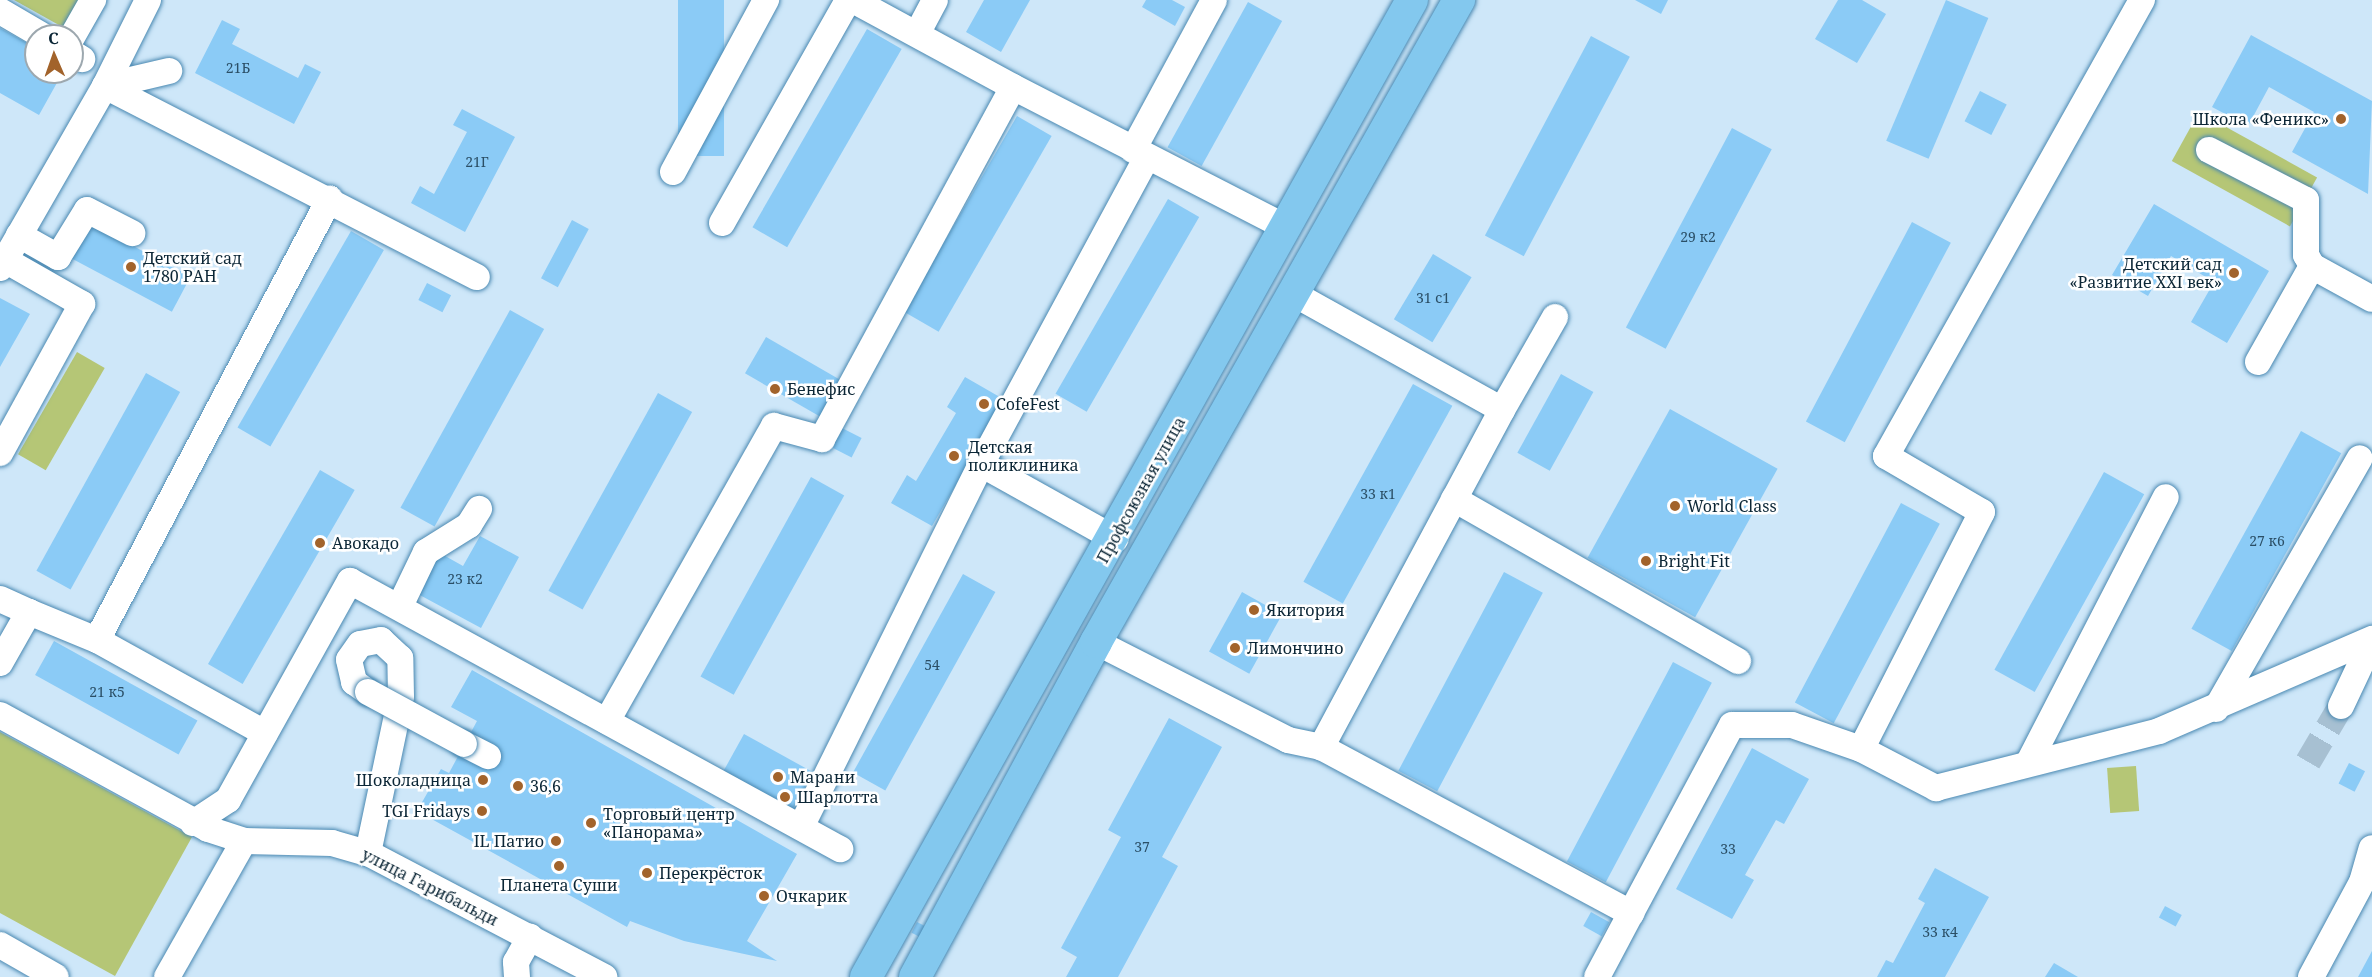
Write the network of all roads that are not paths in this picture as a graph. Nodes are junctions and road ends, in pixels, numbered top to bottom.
1 (93, 0) edge
2 (148, 0) edge
3 (766, 0) edge
4 (851, 0) edge
5 (936, 0) edge
6 (1214, 0) edge
7 (1412, 0) edge
8 (1459, 0) edge
9 (2142, 0) edge
10 (0, 11) edge
11 (24, 25) edge
12 (84, 25) edge
13 (917, 34) junction
14 (169, 71) dead end
15 (105, 86) junction
16 (1013, 87) junction
17 (2209, 150) dead end
18 (1140, 153) junction
19 (673, 172) dead end
20 (330, 199) junction
21 (722, 223) dead end
22 (1285, 227) junction
23 (132, 233) dead end
24 (19, 235) junction
25 (2, 262) edge
26 (2312, 266) junction
27 (477, 277) dead end
28 (1294, 294) junction
29 (2372, 299) edge
30 (1555, 317) dead end
31 (2258, 362) dead end
32 (1502, 410) junction
33 (0, 453) edge
34 (2360, 458) dead end
35 (981, 464) junction
36 (2166, 497) dead end
37 (1454, 499) junction
38 (479, 509) dead end
39 (1115, 539) junction
40 (0, 599) edge
41 (399, 606) junction
42 (29, 612) junction
43 (2372, 639) edge
44 (98, 640) junction
45 (1096, 642) junction
46 (1738, 661) dead end
47 (0, 663) edge
48 (2341, 706) tunnel mouth
49 (2216, 710) junction
50 (0, 715) edge
51 (607, 721) junction
52 (265, 733) junction
53 (1321, 747) junction
54 (1861, 749) junction
55 (488, 756) dead end
56 (2029, 762) junction
57 (194, 823) junction
58 (801, 827) junction
59 (244, 841) junction
60 (2372, 848) edge
61 (840, 849) dead end
62 (368, 854) junction
63 (2367, 885) edge
64 (1630, 913) junction
65 (530, 937) junction
66 (0, 945) edge
67 (56, 977) edge
68 (167, 977) edge
69 (517, 977) edge
70 (604, 977) edge
71 (866, 977) edge
72 (915, 977) edge
73 (1597, 977) edge
74 (2311, 977) edge

1 - 12 street
2 - 15 street
3 - 19 street
4 - 13 street
4 - 21 street
5 - 13 street
6 - 18 street
7 - 22 main road, Профсоюзная улица
8 - 28 main road
9 - 54 street
10 - 11 street
13 - 16 street
14 - 15 street
15 - 20 street
15 - 24 street
16 - 18 street
16 - 51 street
17 - 26 street
18 - 22 street
18 - 35 street
20 - 27 street
20 - 44 street
22 - 39 main road, Профсоюзная улица
23 - 24 street
24 - 25 street
25 - 33 street
26 - 29 street
26 - 31 street
28 - 32 street
28 - 45 main road
30 - 32 street
32 - 37 street
34 - 49 street
35 - 39 street
35 - 58 street
36 - 56 street
37 - 46 street
37 - 53 street
38 - 41 street
39 - 71 main road, Профсоюзная улица
40 - 42 street
41 - 51 street
41 - 52 street
42 - 44 street
42 - 47 street
43 - 48 street
43 - 49 street
44 - 52 street
45 - 53 street
45 - 72 main road
49 - 56 street
50 - 57 street, улица Гарибальди
51 - 58 street
52 - 57 street
53 - 64 street
54 - 56 street
54 - 64 street
55 - 62 street, bridge
57 - 59 street, улица Гарибальди
58 - 61 street
59 - 62 street, улица Гарибальди
59 - 68 street
60 - 63 street
62 - 65 street, улица Гарибальди
63 - 74 street
64 - 73 street
65 - 69 street
65 - 70 street, улица Гарибальди
66 - 67 street

